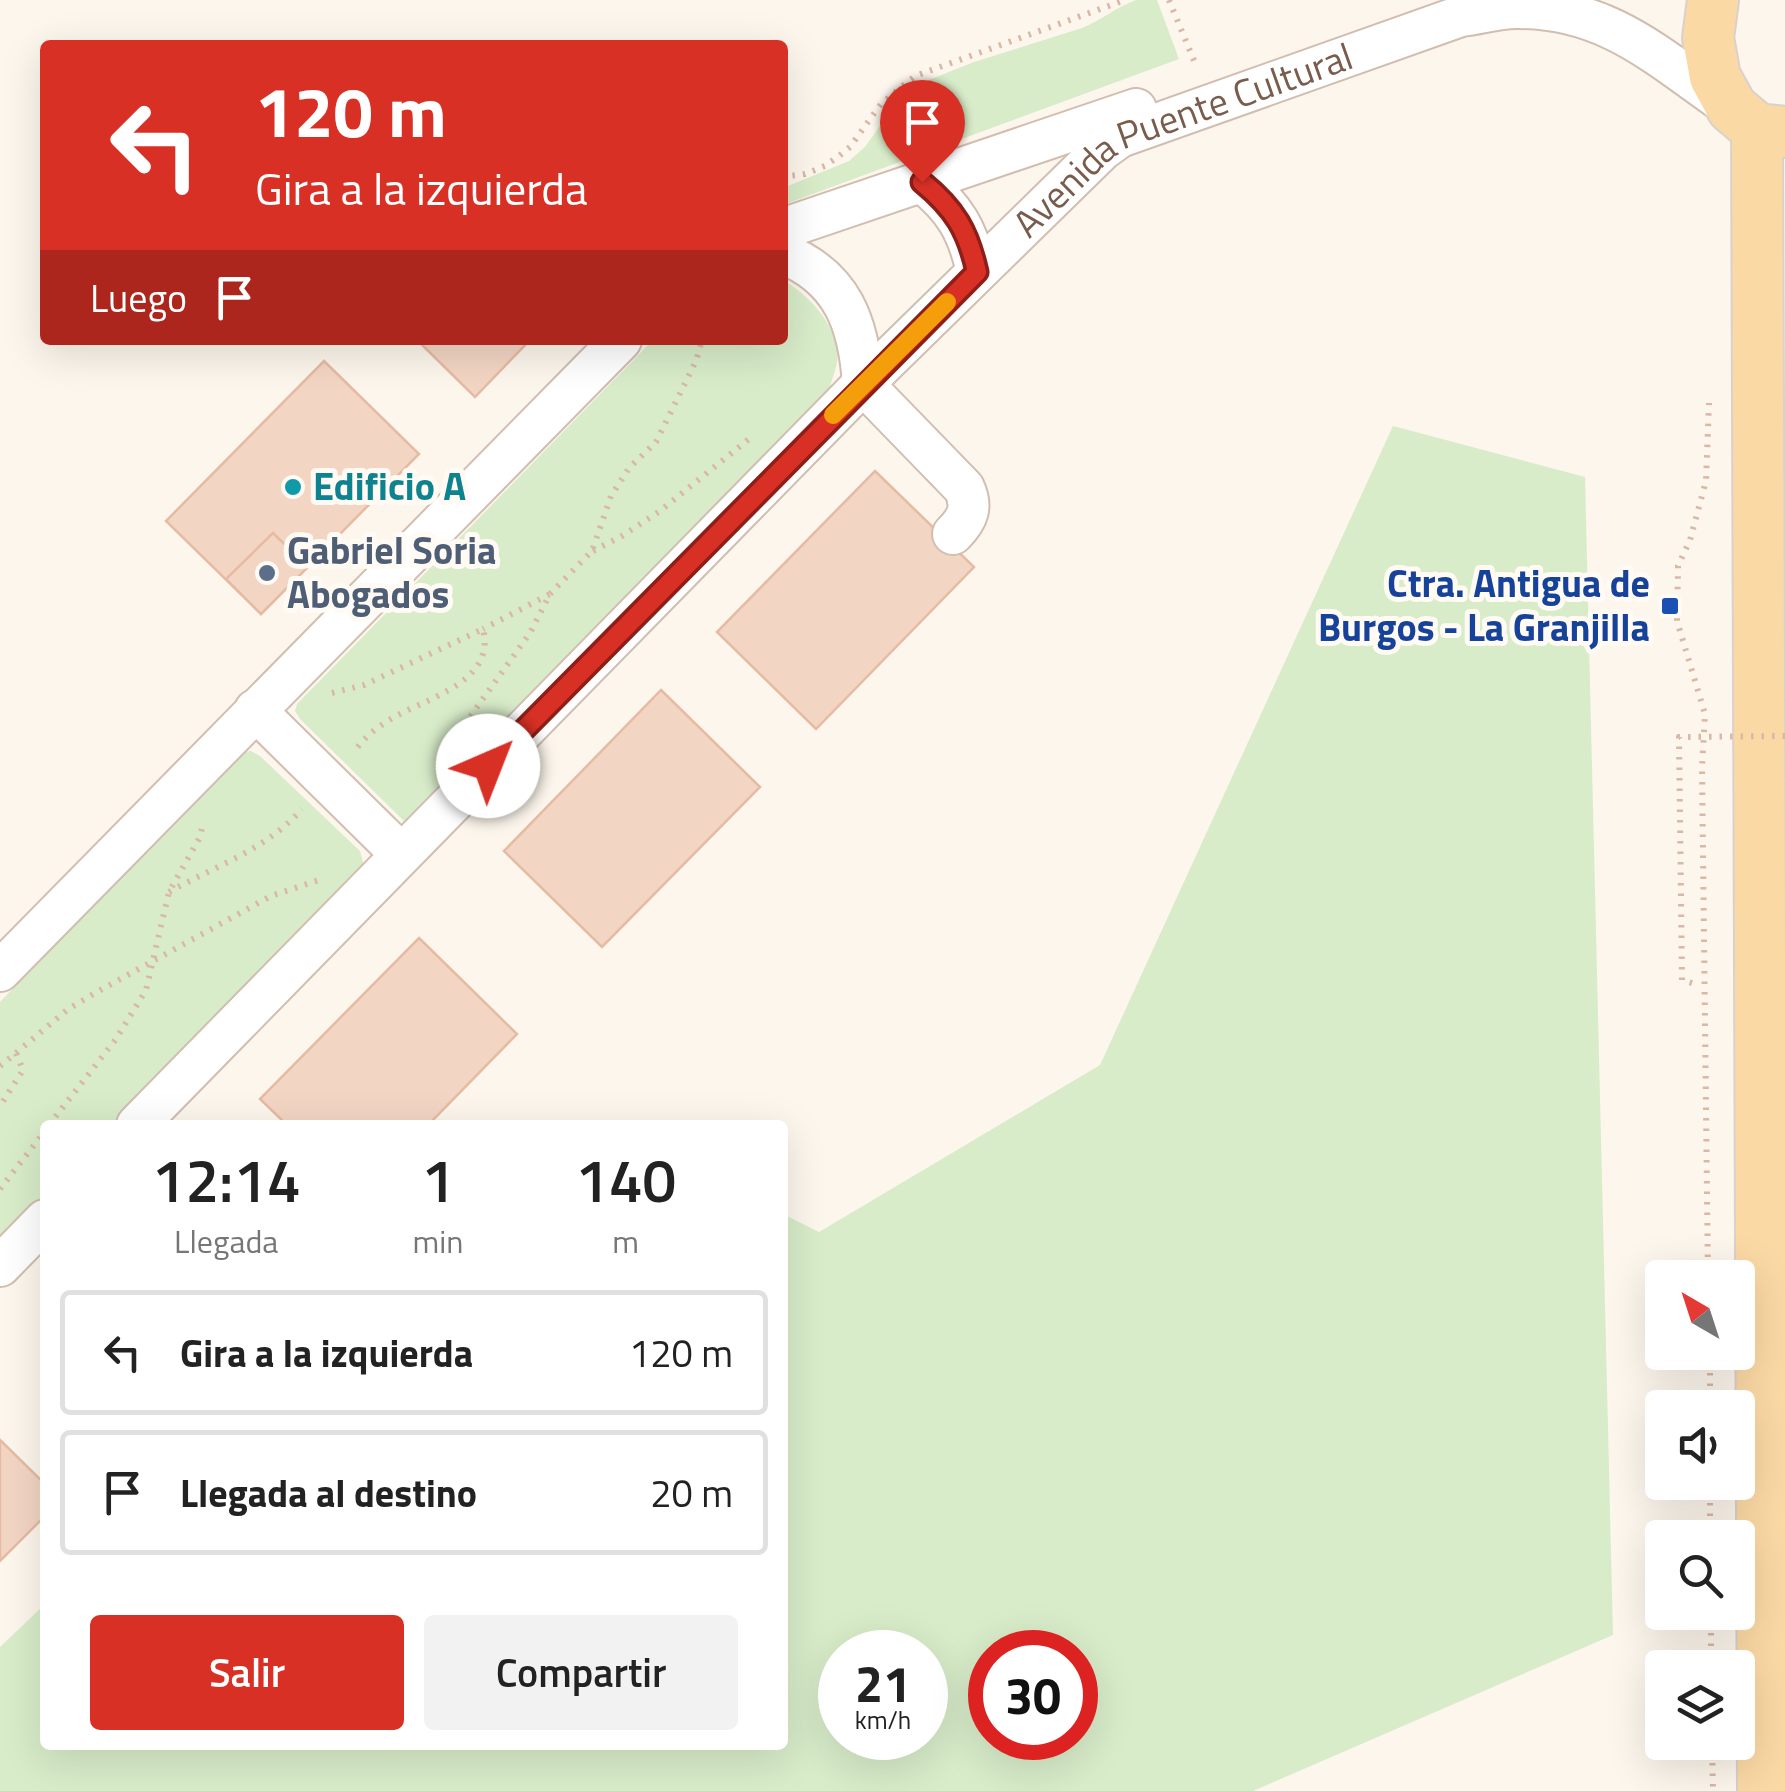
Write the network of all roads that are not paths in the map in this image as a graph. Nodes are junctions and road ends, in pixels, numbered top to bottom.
1 (1426, 0) edge
2 (1713, 0) edge
3 (1758, 123) edge
4 (922, 182) junction
5 (788, 227) edge
6 (788, 255) edge
7 (977, 272) junction
8 (616, 345) edge
9 (863, 384) junction
10 (953, 534) dead end
11 (255, 710) junction
12 (401, 854) junction
13 (0, 970) edge
14 (142, 1120) edge
15 (40, 1225) edge
16 (0, 1266) edge
17 (1764, 1791) edge

1 - 4 street, Avenida Puente Cultural
2 - 3 main road
3 - 7 street, Avenida Puente Cultural
3 - 17 main road
4 - 5 street, Avenida Puente Cultural
4 - 7 street
6 - 9 street
7 - 9 street, Avenida Puente Cultural
8 - 11 street
9 - 10 street
9 - 12 street, Avenida Puente Cultural
11 - 12 street
11 - 13 street
12 - 14 street, Avenida Puente Cultural
15 - 16 street

